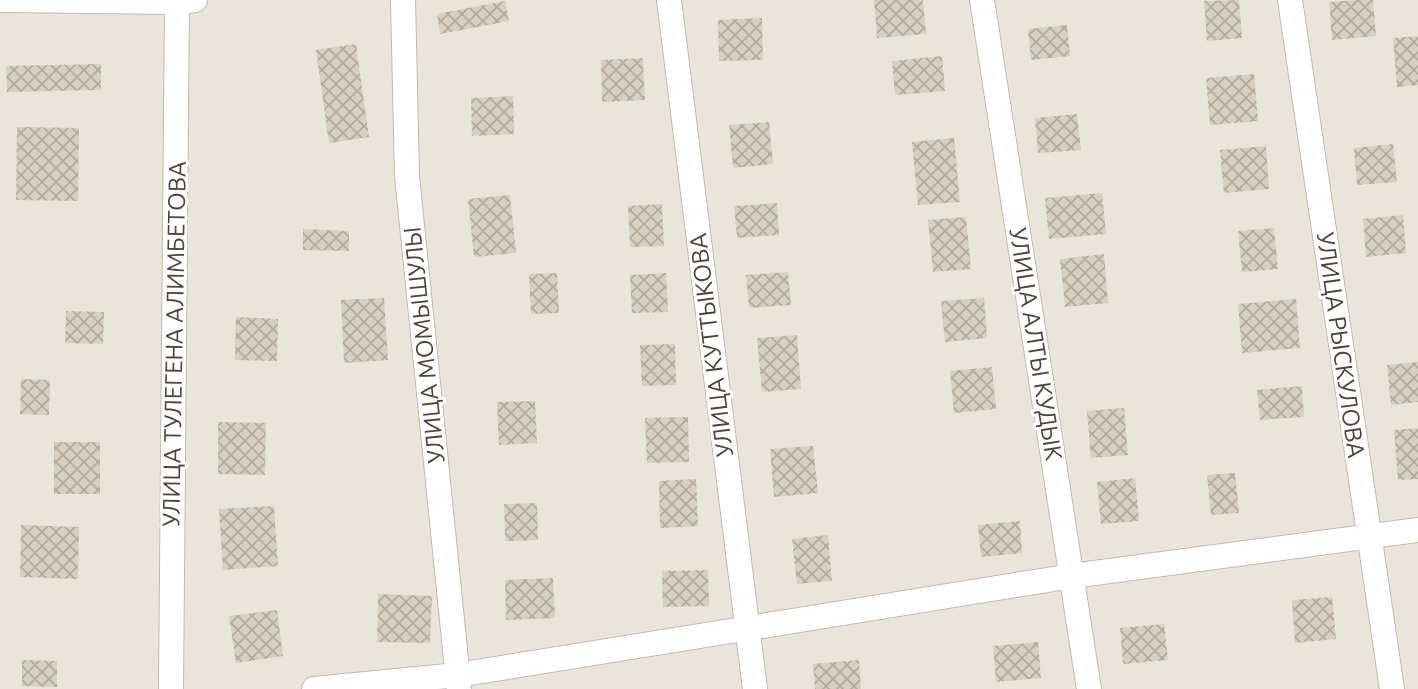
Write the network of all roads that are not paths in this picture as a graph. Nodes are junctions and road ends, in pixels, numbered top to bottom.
1 (1, 0) edge
2 (403, 0) edge
3 (669, 0) edge
4 (982, 0) edge
5 (1290, 0) edge
6 (183, 1) edge
7 (1418, 530) edge
8 (1369, 537) junction
9 (1072, 576) junction
10 (746, 630) junction
11 (459, 682) edge
12 (171, 689) edge
13 (314, 689) edge
14 (755, 689) edge
15 (1089, 689) edge
16 (1392, 689) edge

1 - 6 street
2 - 11 street, УЛИЦА МОМЫШУЛЫ
3 - 10 street, УЛИЦА КУТТЫКОВА
4 - 9 street, УЛИЦА АЛТЫ КУДЫК
5 - 8 street, УЛИЦА РЫСКУЛОВА
6 - 12 street, УЛИЦА ТУЛЕГЕНА АЛИМБЕТОВА
7 - 8 street
8 - 9 street
8 - 16 street, УЛИЦА РЫСКУЛОВА
9 - 10 street
9 - 15 street, УЛИЦА АЛТЫ КУДЫК
10 - 11 street
10 - 14 street, УЛИЦА КУТТЫКОВА
11 - 13 street

